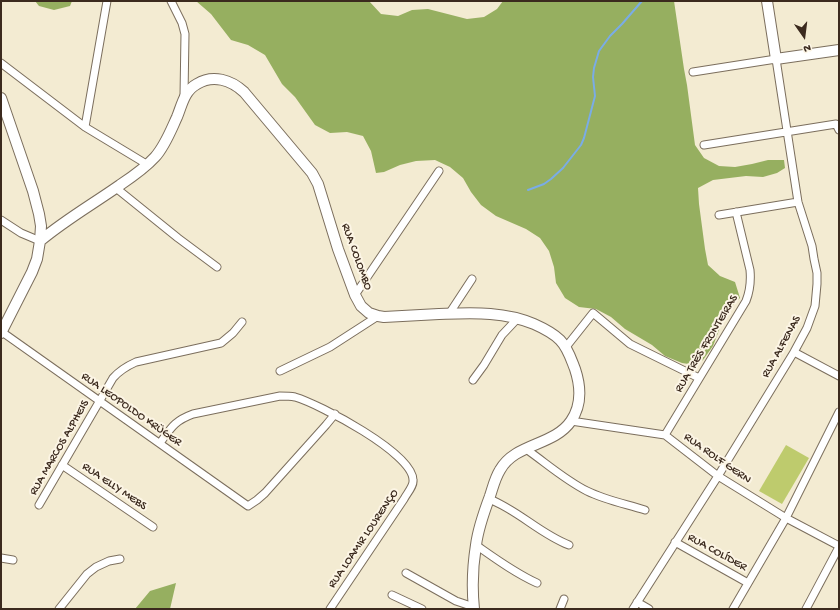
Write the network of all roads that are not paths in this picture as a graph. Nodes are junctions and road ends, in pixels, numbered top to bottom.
1 (107, 1) edge
2 (171, 1) edge
3 (767, 1) edge
4 (839, 50) edge
5 (776, 60) junction
6 (1, 63) edge
7 (694, 72) dead end
8 (184, 96) junction
9 (1, 98) edge
10 (86, 127) junction
11 (839, 130) edge
12 (787, 132) junction
13 (704, 145) dead end
14 (148, 165) junction
15 (439, 171) dead end
16 (116, 188) junction
17 (798, 202) junction
18 (736, 212) junction
19 (719, 214) dead end
20 (1, 220) edge
21 (40, 241) junction
22 (217, 267) dead end
23 (472, 279) dead end
24 (355, 294) junction
25 (449, 314) junction
26 (378, 316) junction
27 (518, 318) junction
28 (242, 322) dead end
29 (1, 332) edge
30 (566, 347) junction
31 (794, 352) junction
32 (280, 371) dead end
33 (839, 376) edge
34 (699, 378) junction
35 (473, 380) dead end
36 (100, 401) junction
37 (839, 412) edge
38 (335, 414) junction
39 (571, 421) junction
40 (665, 435) junction
41 (160, 443) junction
42 (526, 449) junction
43 (62, 465) junction
44 (718, 476) junction
45 (489, 500) junction
46 (39, 505) dead end
47 (645, 510) dead end
48 (786, 518) junction
49 (153, 527) dead end
50 (676, 542) junction
51 (476, 545) junction
52 (569, 545) dead end
53 (839, 547) edge
54 (1, 558) edge
55 (120, 559) dead end
56 (13, 560) dead end
57 (406, 573) dead end
58 (537, 583) dead end
59 (748, 583) junction
60 (392, 595) dead end
61 (564, 599) dead end
62 (637, 602) junction
63 (474, 608) edge
64 (59, 609) edge
65 (330, 609) edge
66 (422, 609) edge
67 (560, 609) edge
68 (633, 609) edge
69 (649, 609) edge
70 (733, 609) edge
71 (806, 609) edge

1 - 10 street
2 - 8 street
3 - 5 street
4 - 5 street
5 - 7 street
5 - 12 street, RUA ALFENAS
6 - 10 street
8 - 14 street, RUA COLOMBO
8 - 24 street, RUA COLOMBO
9 - 21 street
10 - 14 street
11 - 12 street
12 - 13 street
12 - 17 street, RUA ALFENAS
14 - 16 street, RUA COLOMBO
15 - 24 street
16 - 21 street, RUA COLOMBO
16 - 22 street
17 - 18 street
17 - 31 street, RUA ALFENAS
18 - 19 street
18 - 34 street, RUA TRÊS FRONTEIRAS
20 - 21 street
21 - 29 street
23 - 25 street
24 - 26 street, RUA COLOMBO
25 - 26 street, RUA COLOMBO
25 - 27 street, RUA COLOMBO
26 - 32 street
27 - 30 street, RUA COLOMBO
27 - 35 street
28 - 36 street, RUA MARCOS ALPHEIS
29 - 36 street, RUA LEOPOLDO KRÜGER
30 - 34 street
30 - 39 street, RUA COLOMBO
31 - 33 street
31 - 44 street, RUA ALFENAS
34 - 40 street, RUA TRÊS FRONTEIRAS
36 - 41 street, RUA LEOPOLDO KRÜGER
36 - 43 street, RUA MARCOS ALPHEIS
37 - 48 street
38 - 41 street
38 - 41 street, RUA LEOPOLDO KRÜGER
38 - 65 street, RUA LOAMIR LOURENÇO
39 - 40 street, RUA ROLF GERN
39 - 42 street, RUA COLOMBO
40 - 44 street, RUA ROLF GERN
42 - 45 street, RUA COLOMBO
42 - 47 street
43 - 46 street, RUA MARCOS ALPHEIS
43 - 49 street, RUA ELLY MEBS
44 - 48 street, RUA ROLF GERN
44 - 50 street, RUA ALFENAS
45 - 51 street, RUA COLOMBO
45 - 52 street
48 - 53 street, RUA ROLF GERN
48 - 59 street
50 - 59 street, RUA COLÍDER
50 - 62 street, RUA ALFENAS
51 - 58 street
51 - 63 street, RUA COLOMBO
53 - 71 street
54 - 56 street
55 - 64 street
57 - 63 street
59 - 70 street
60 - 66 street
61 - 67 street
62 - 68 street, RUA ALFENAS
62 - 69 street

